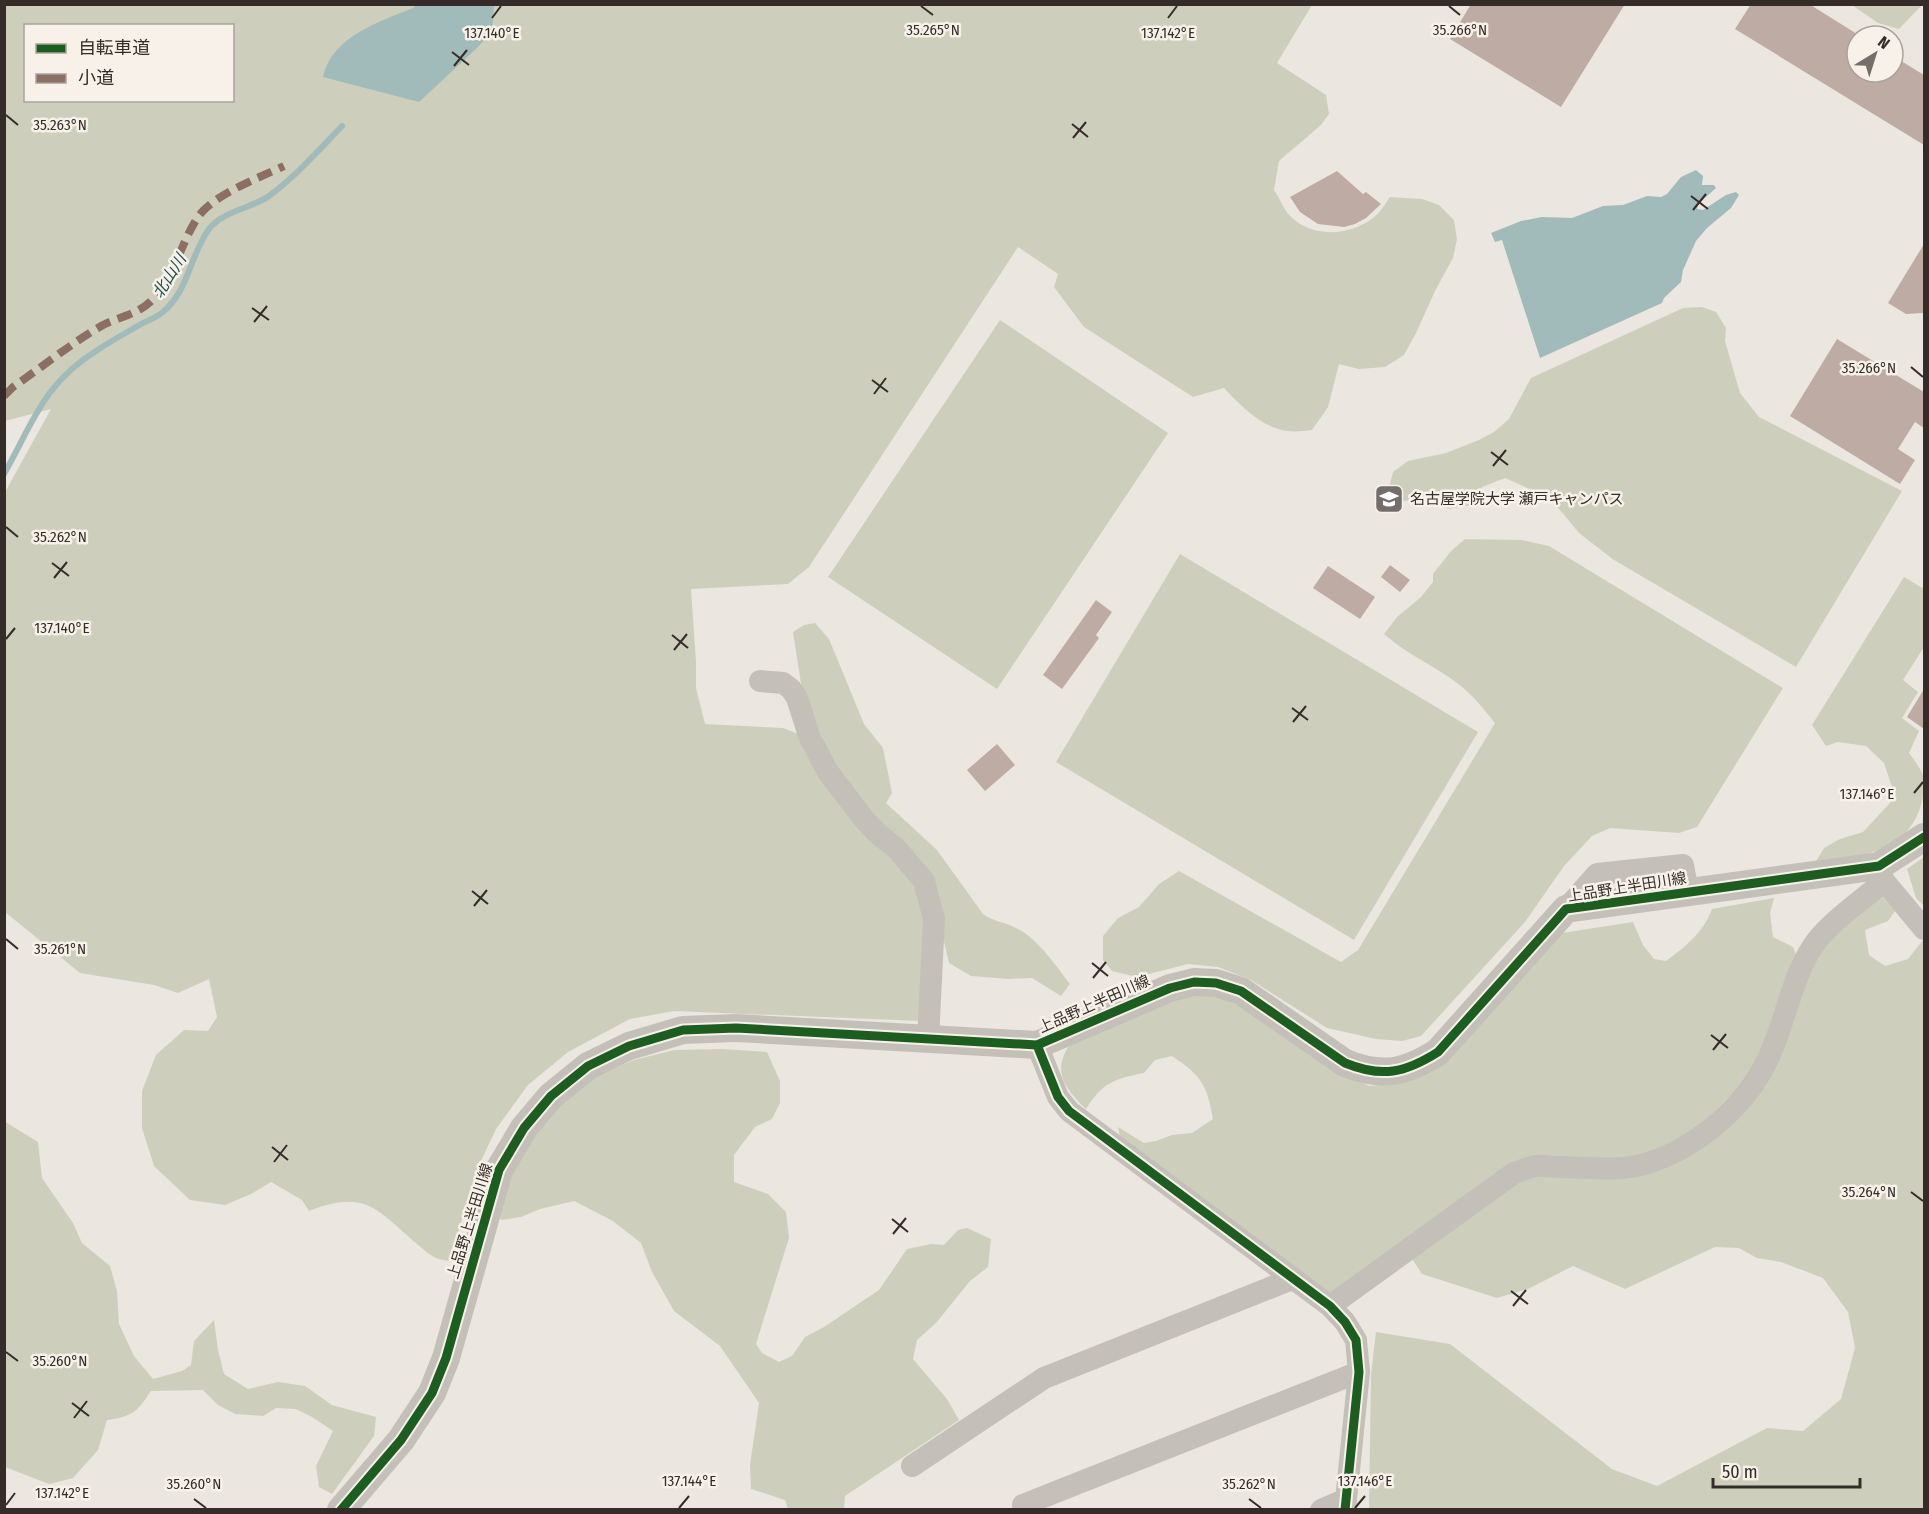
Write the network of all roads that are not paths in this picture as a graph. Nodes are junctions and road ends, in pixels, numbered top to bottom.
1 (760, 681) dead end
2 (1924, 837) edge
3 (1881, 874) junction
4 (1924, 929) edge
5 (928, 1040) junction
6 (1037, 1045) junction
7 (1292, 1279) junction
8 (1330, 1306) junction
9 (1359, 1371) junction
10 (912, 1466) dead end
11 (1345, 1504) edge
12 (341, 1509) edge
13 (1026, 1509) edge
14 (1321, 1509) edge

1 - 5 street
2 - 3 street, 上品野上半田川線
3 - 4 street
3 - 6 street, 上品野上半田川線
3 - 8 street
5 - 6 street, 上品野上半田川線
5 - 12 street, 上品野上半田川線
6 - 7 street
7 - 8 street
7 - 10 street
8 - 9 street
9 - 11 street
9 - 13 street
11 - 14 street

